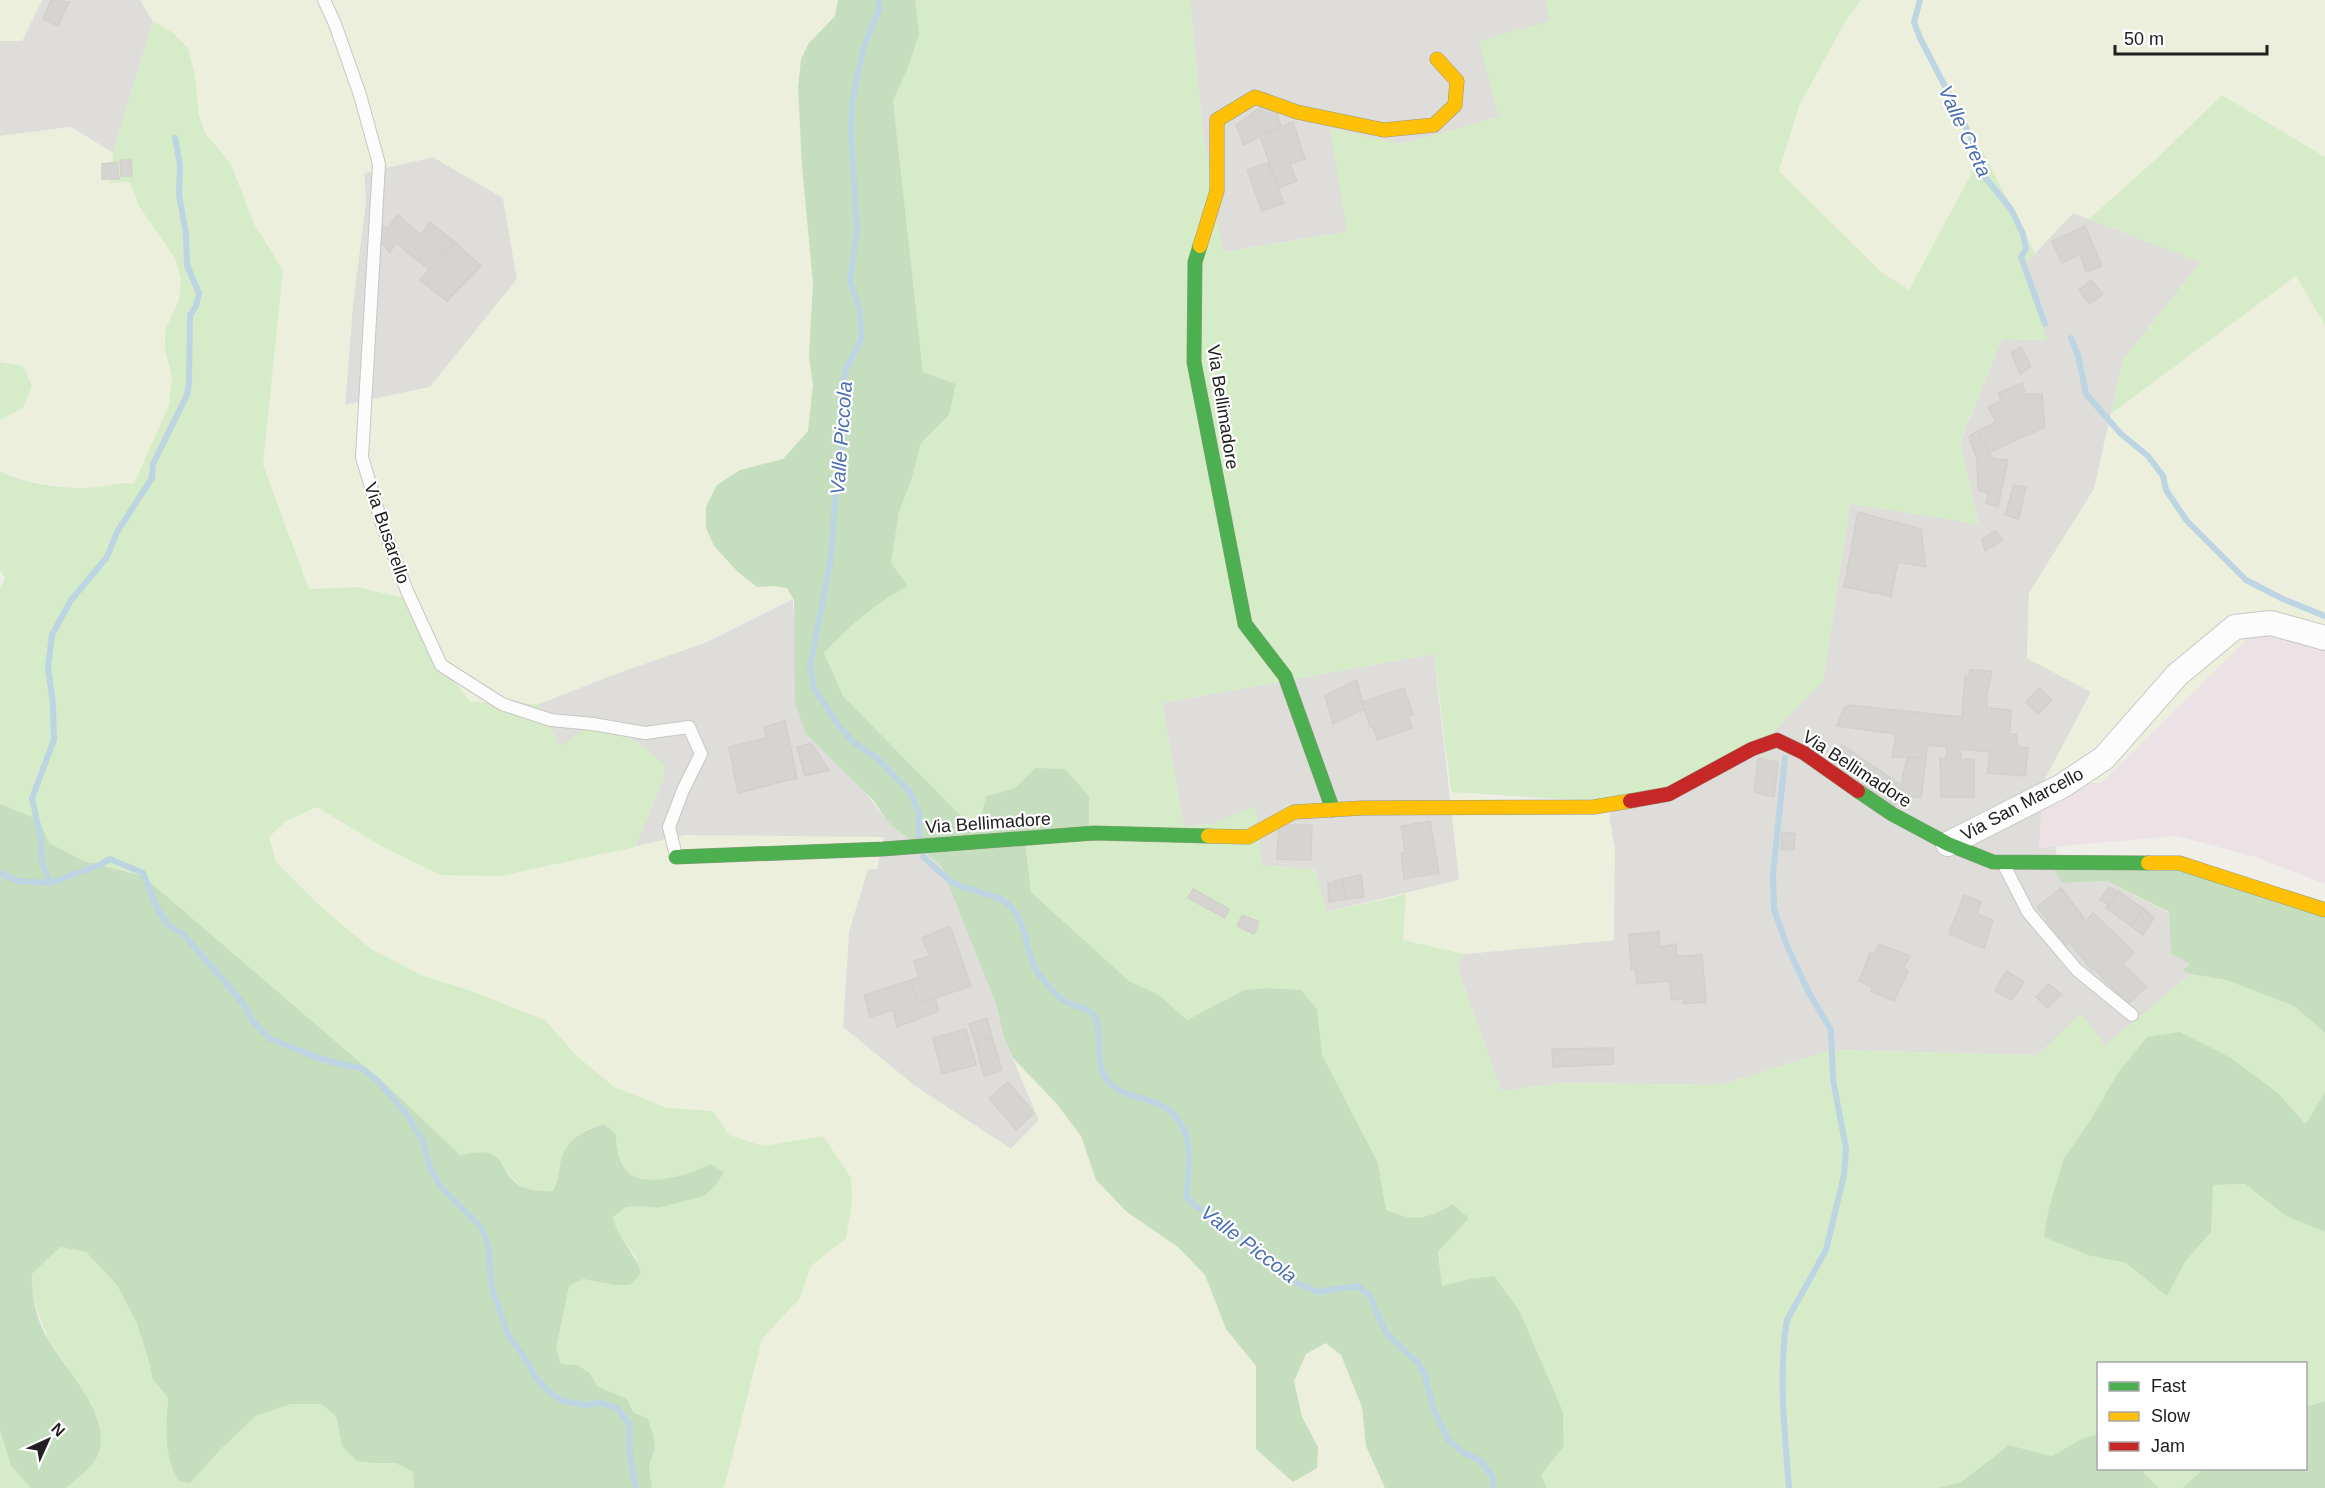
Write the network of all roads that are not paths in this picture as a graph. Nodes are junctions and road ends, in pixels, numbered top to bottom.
1 (324, 0) edge
2 (1437, 59) dead end
3 (2325, 638) edge
4 (1333, 810) junction
5 (1948, 844) junction
6 (676, 857) joint
7 (2002, 862) junction
8 (2325, 910) edge
9 (2132, 1015) dead end

1 - 6 lane, Via Busarello
2 - 4 street, Via Bellimadore
3 - 5 street, Via San Marcello
4 - 5 street, Via Bellimadore
4 - 6 street, Via Bellimadore
5 - 7 street, Via Bellimadore
7 - 8 street, Via Bellimadore
7 - 9 lane

